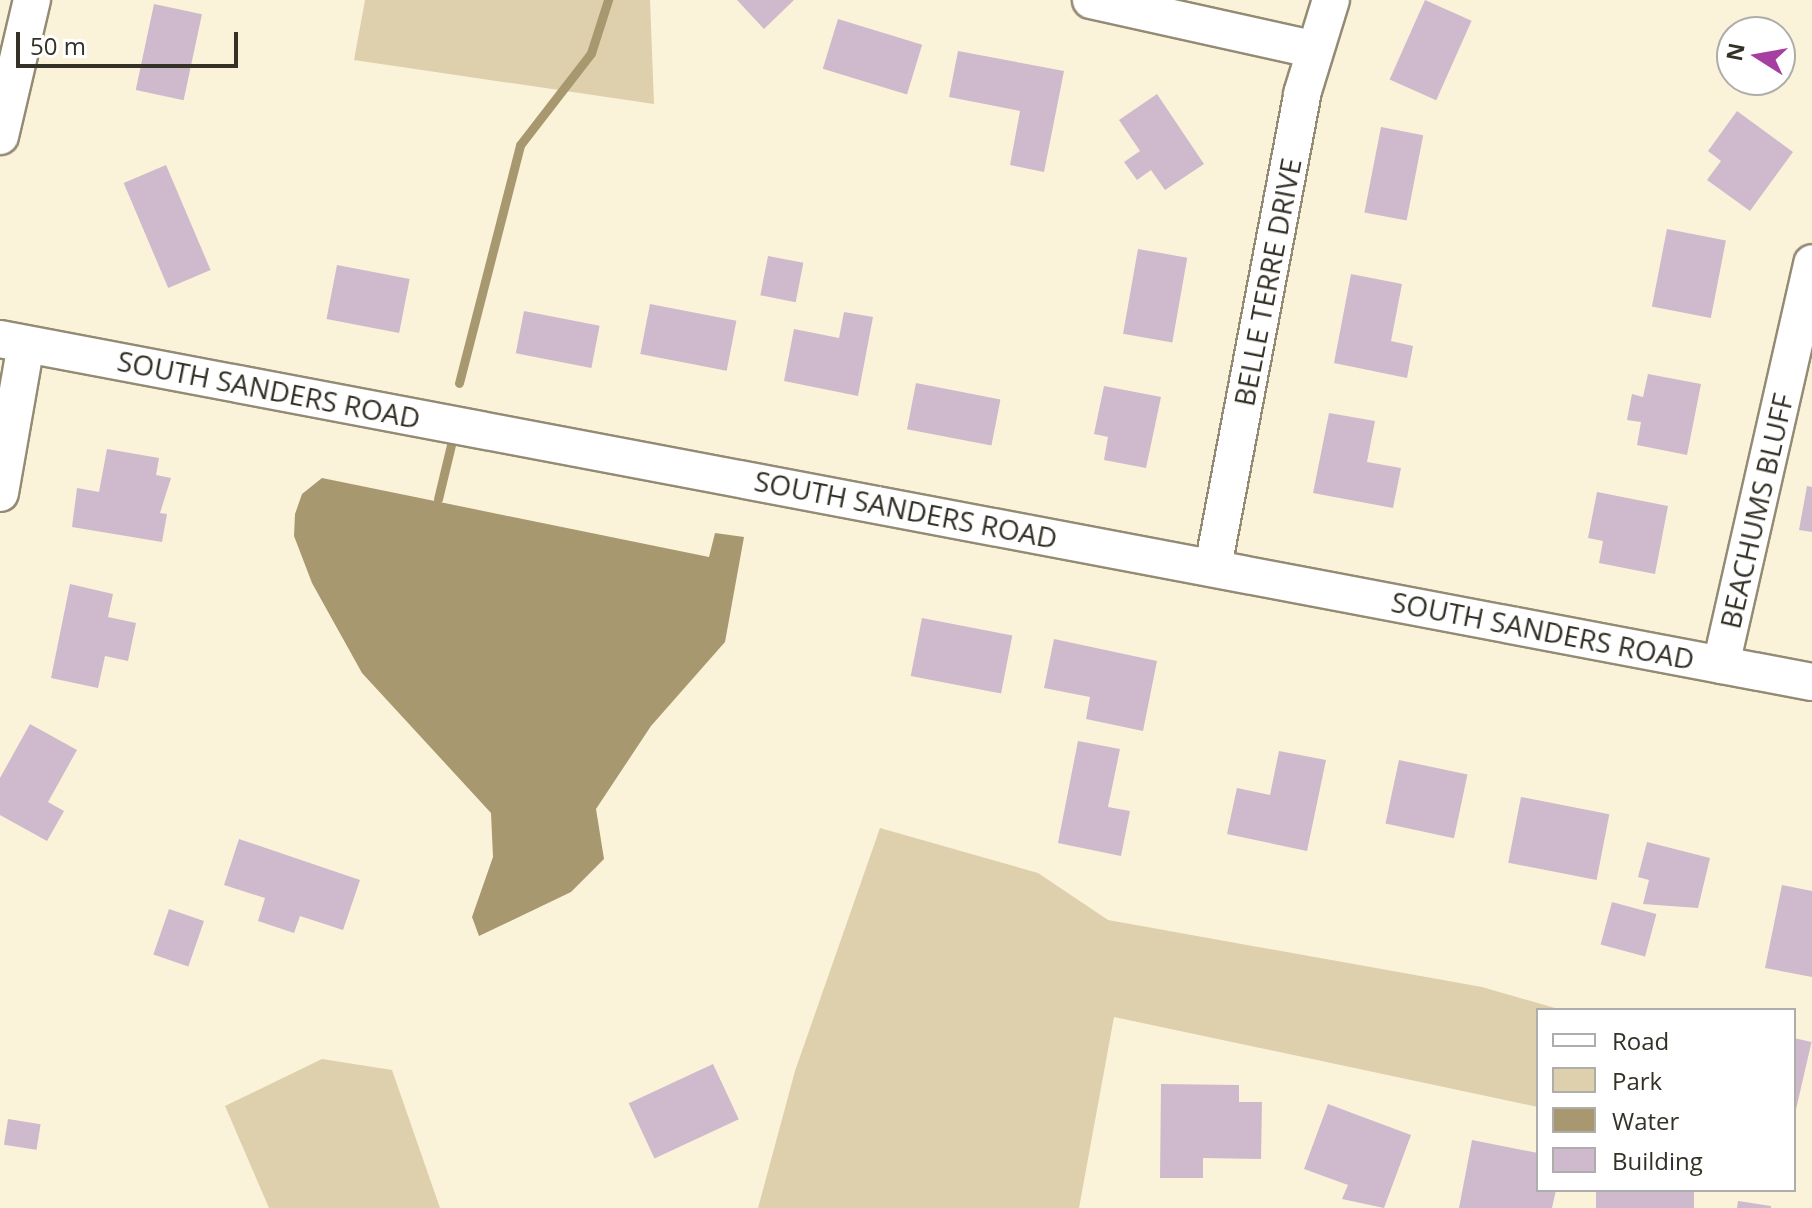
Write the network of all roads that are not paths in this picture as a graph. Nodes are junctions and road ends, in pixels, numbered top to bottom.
1 (32, 0) edge
2 (1091, 0) edge
3 (1331, 0) edge
4 (1312, 49) junction
5 (0, 136) edge
6 (1812, 263) edge
7 (13, 341) edge
8 (0, 493) edge
9 (1213, 567) junction
10 (1721, 665) junction
11 (1812, 682) edge

1 - 5 street
2 - 4 street
3 - 4 street, BELLE TERRE DRIVE
4 - 9 street, BELLE TERRE DRIVE
6 - 10 street, BEACHUMS BLUFF
7 - 8 street
7 - 9 street, SOUTH SANDERS ROAD
9 - 10 street, SOUTH SANDERS ROAD
10 - 11 street, SOUTH SANDERS ROAD

